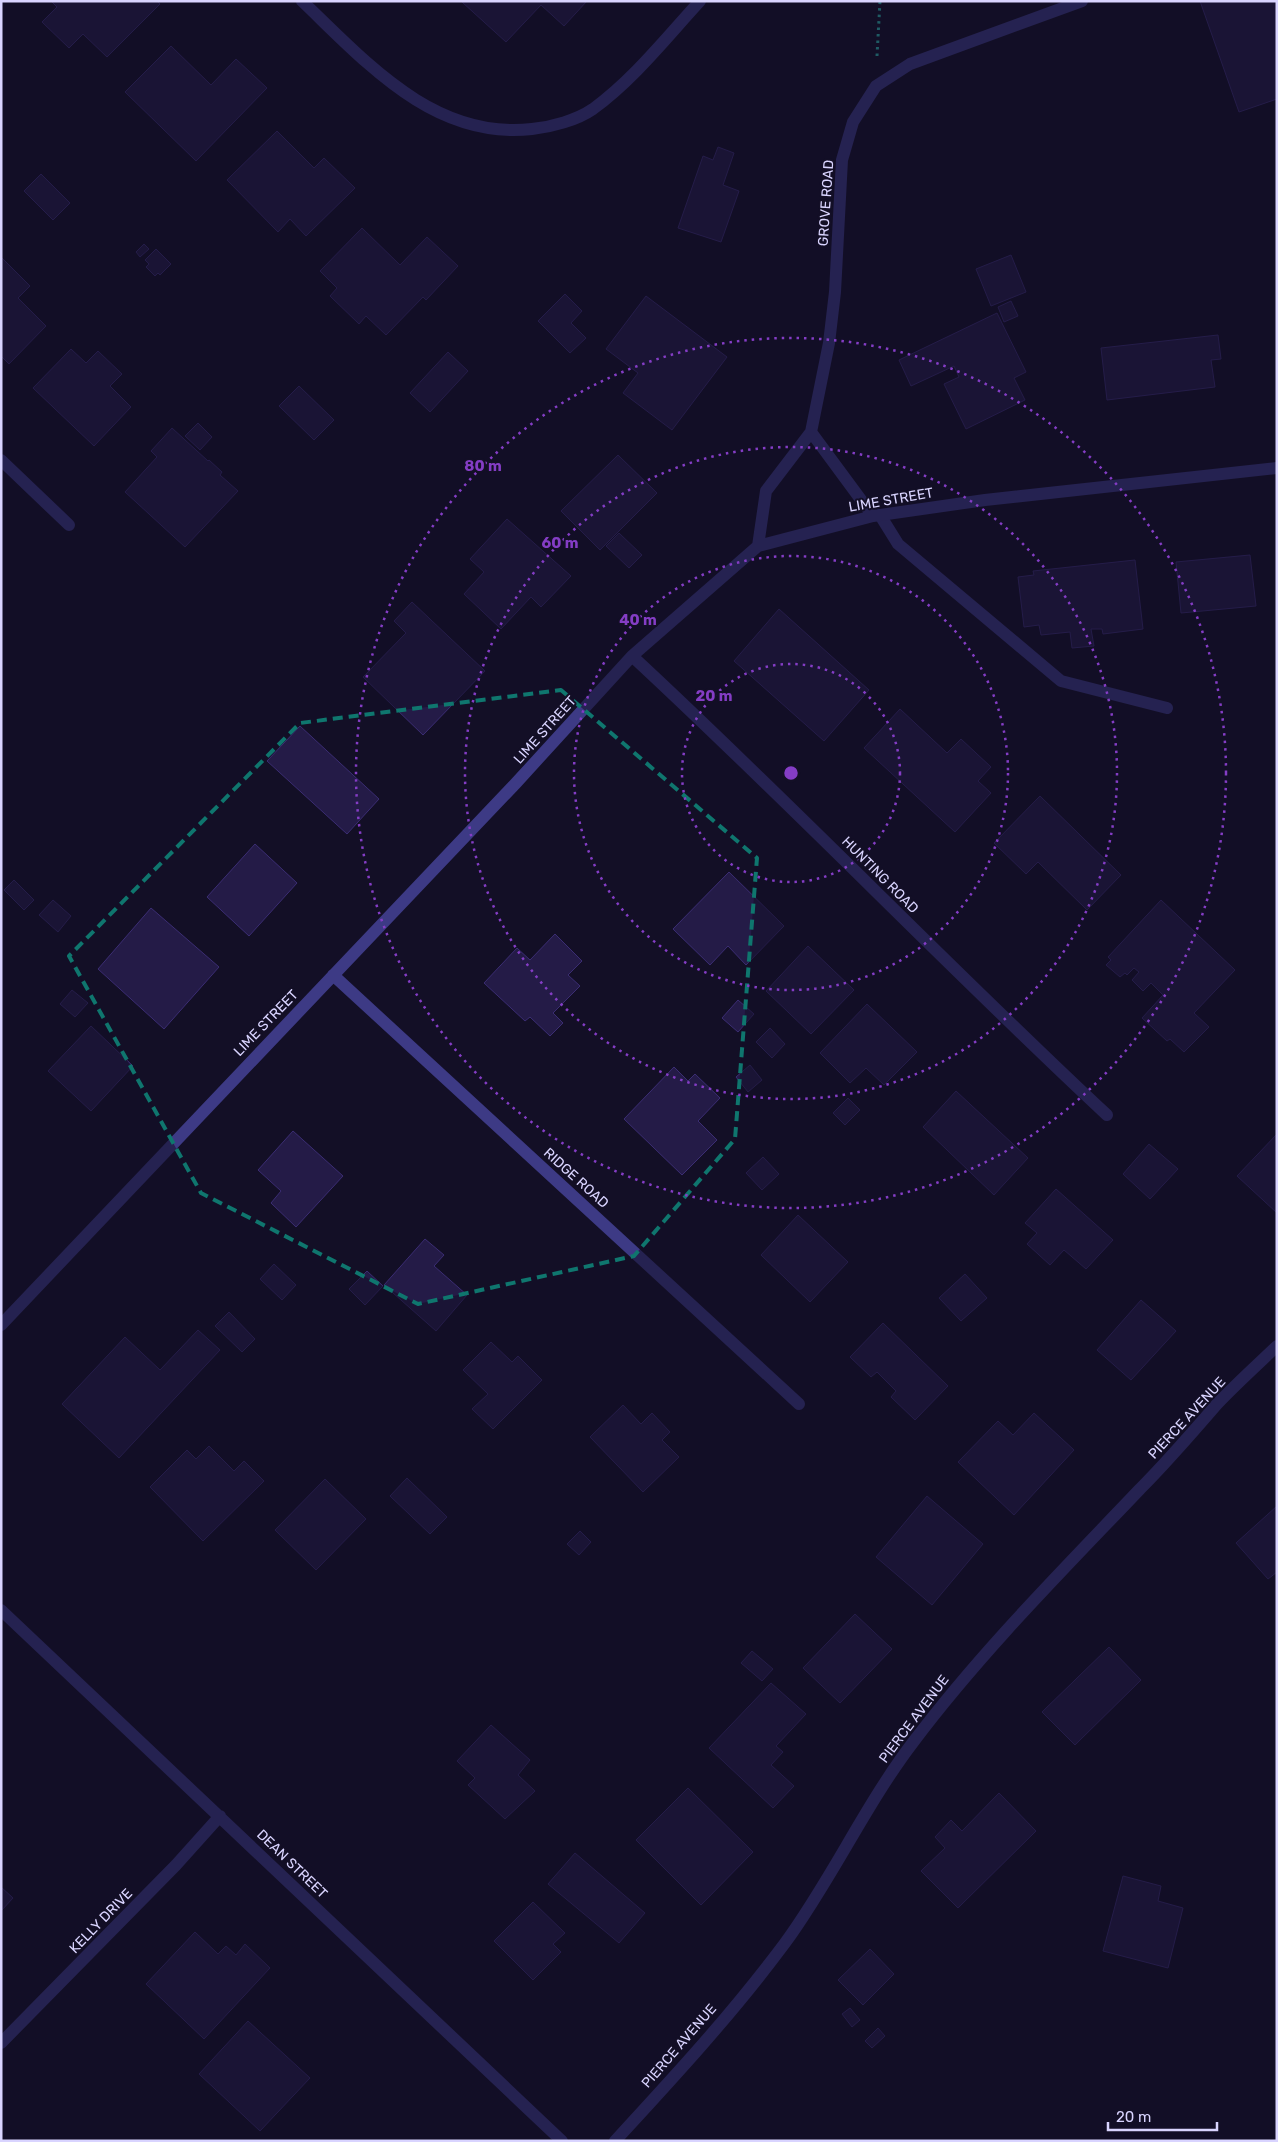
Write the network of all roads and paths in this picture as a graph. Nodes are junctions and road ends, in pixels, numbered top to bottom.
1 (302, 1) edge
2 (700, 1) edge
3 (880, 1) edge
4 (1082, 1) edge
5 (876, 86) junction
6 (811, 432) junction
7 (1, 460) edge
8 (1277, 468) edge
9 (876, 516) junction
10 (69, 525) dead end
11 (758, 546) junction
12 (632, 656) junction
13 (1167, 708) dead end
14 (333, 975) junction
15 (1107, 1115) dead end
16 (1, 1325) edge
17 (1277, 1346) edge
18 (799, 1404) dead end
19 (1, 1610) edge
20 (220, 1816) junction
21 (1, 2044) edge
22 (562, 2141) edge
23 (615, 2141) edge

1 - 2 street
3 - 5 path
4 - 5 street, GROVE ROAD
5 - 6 street, GROVE ROAD
6 - 9 street
6 - 11 street, GROVE ROAD
7 - 10 street
8 - 9 street, LIME STREET
9 - 11 street, LIME STREET
9 - 13 street
11 - 12 street, LIME STREET
12 - 14 street, LIME STREET
12 - 15 street, HUNTING ROAD
14 - 16 street, LIME STREET
14 - 18 street, RIDGE ROAD
17 - 23 street, PIERCE AVENUE
19 - 20 street, DEAN STREET
20 - 21 street, KELLY DRIVE
20 - 22 street, DEAN STREET

